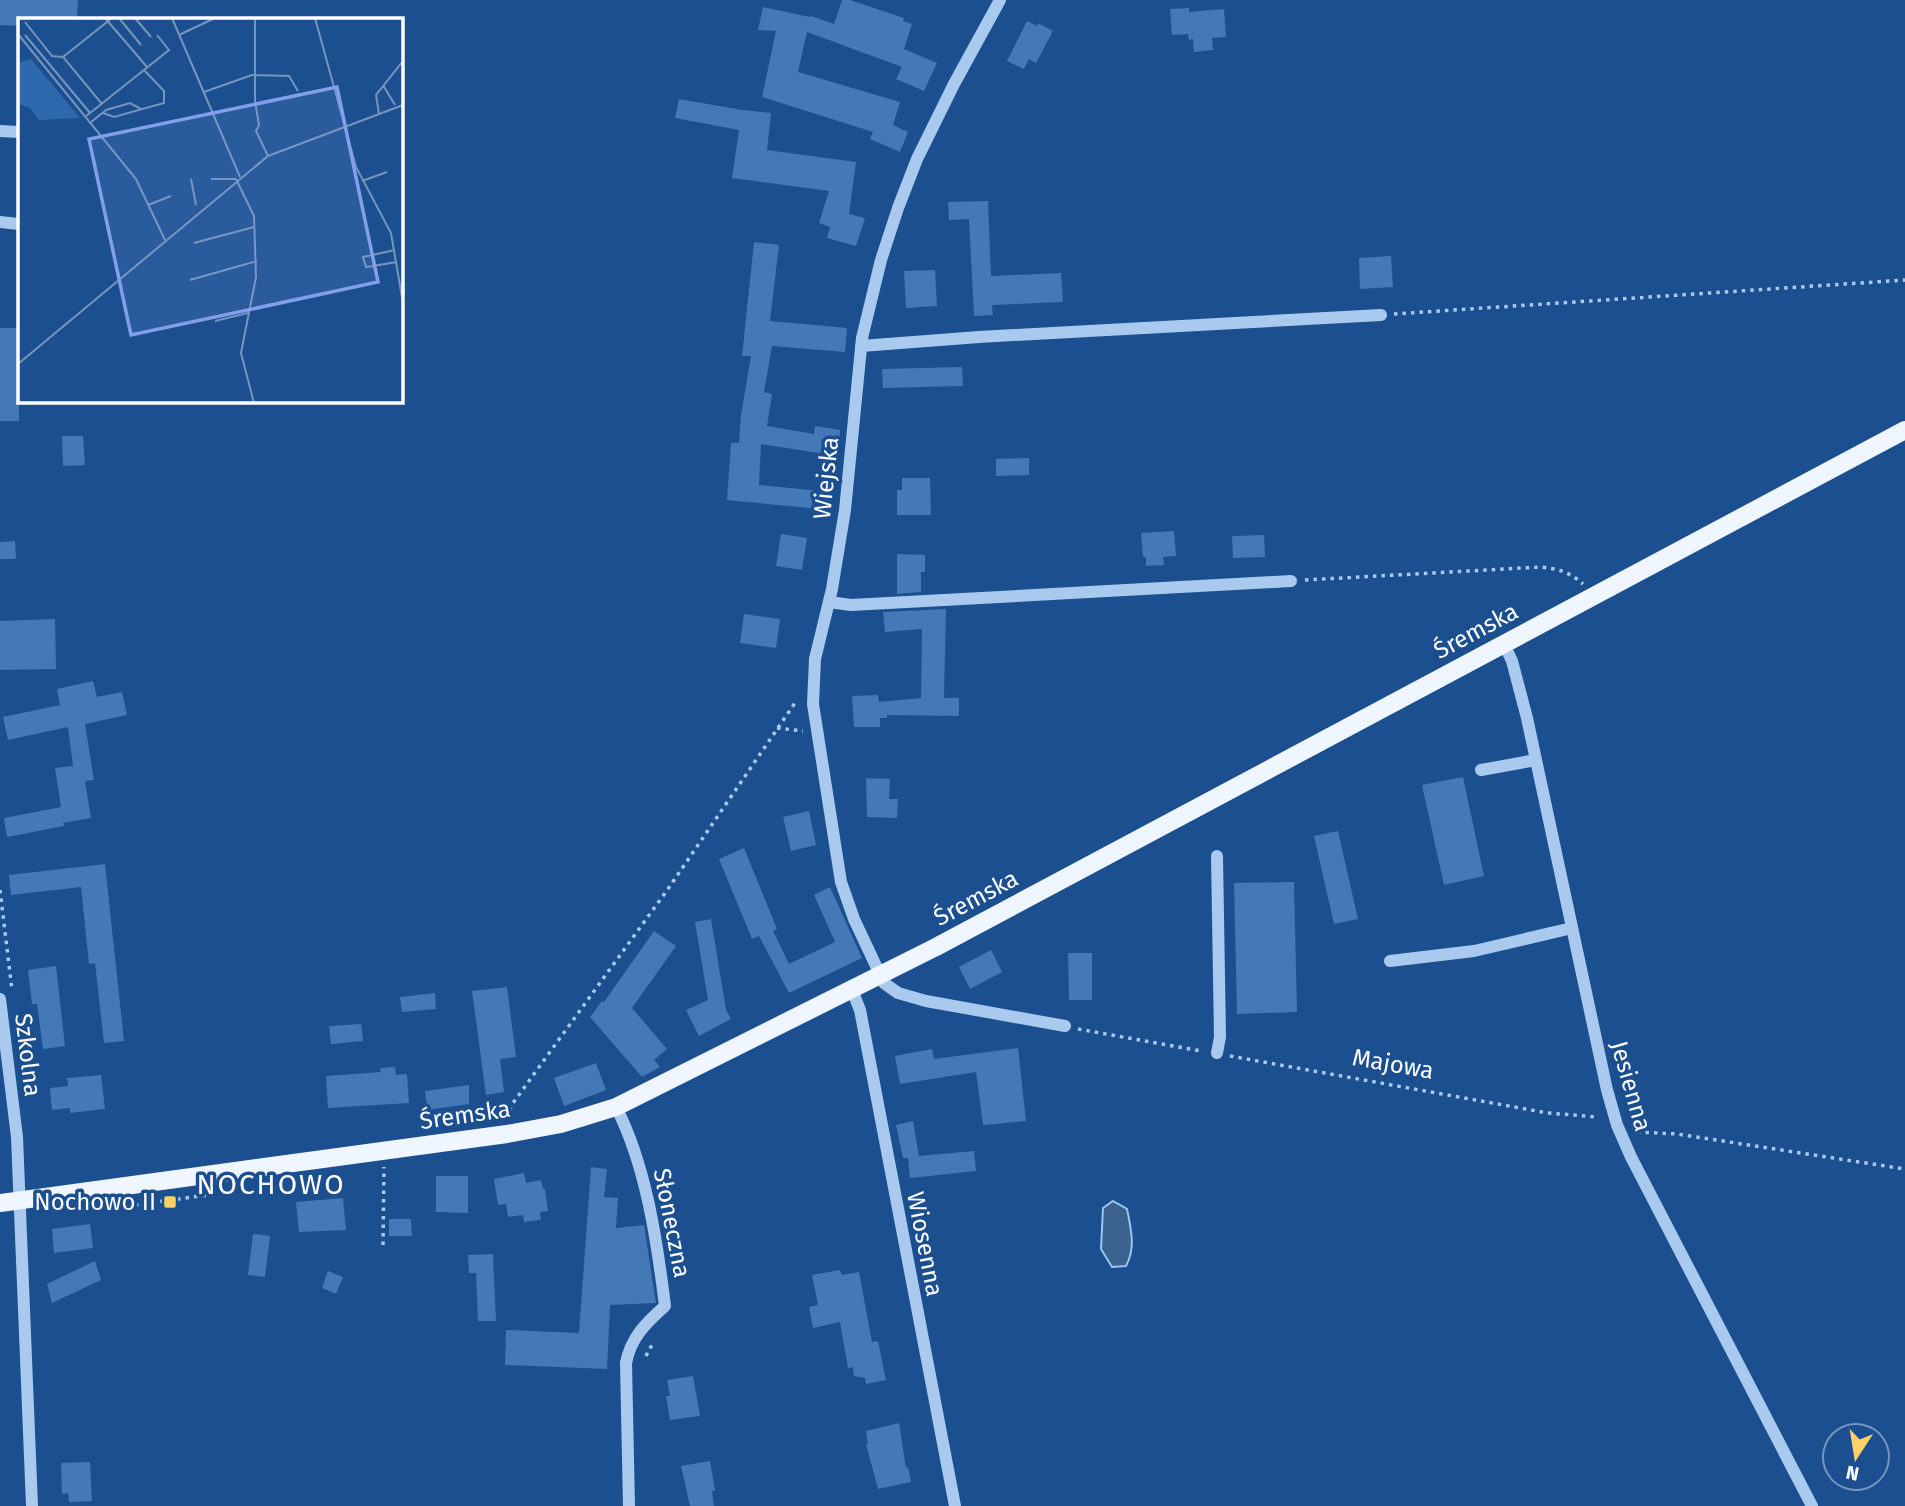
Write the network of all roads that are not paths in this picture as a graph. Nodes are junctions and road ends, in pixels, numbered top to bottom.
1 (1000, 0) edge
2 (0, 131) edge
3 (18, 132) edge
4 (0, 222) edge
5 (18, 224) edge
6 (1381, 315) road end
7 (861, 346) junction
8 (1905, 430) edge
9 (1291, 580) road end
10 (829, 602) junction
11 (1504, 644) junction
12 (1536, 760) junction
13 (1481, 770) dead end
14 (1217, 856) dead end
15 (1572, 928) junction
16 (1390, 961) dead end
17 (880, 976) junction
18 (852, 990) junction
19 (0, 999) edge
20 (1065, 1026) road end
21 (1217, 1053) road end
22 (617, 1107) junction
23 (20, 1200) junction
24 (0, 1203) edge
25 (32, 1506) edge
26 (629, 1506) edge
27 (955, 1506) edge
28 (1812, 1506) edge

1 - 7 street, Wiejska
2 - 3 street
4 - 5 street
6 - 7 street
7 - 10 street, Wiejska
8 - 11 main road, Śremska
9 - 10 street
10 - 17 street, Wiejska
11 - 12 street, Jesienna
11 - 17 main road, Śremska
12 - 13 street
12 - 15 street, Jesienna
14 - 21 street
15 - 16 street
15 - 28 street, Jesienna
17 - 18 main road, Śremska
17 - 20 street
18 - 22 main road, Śremska
18 - 27 street, Wiosenna
19 - 23 street, Szkolna
22 - 23 main road, Śremska
22 - 26 street, Słoneczna
23 - 24 main road, Śremska
23 - 25 street, Szkolna

